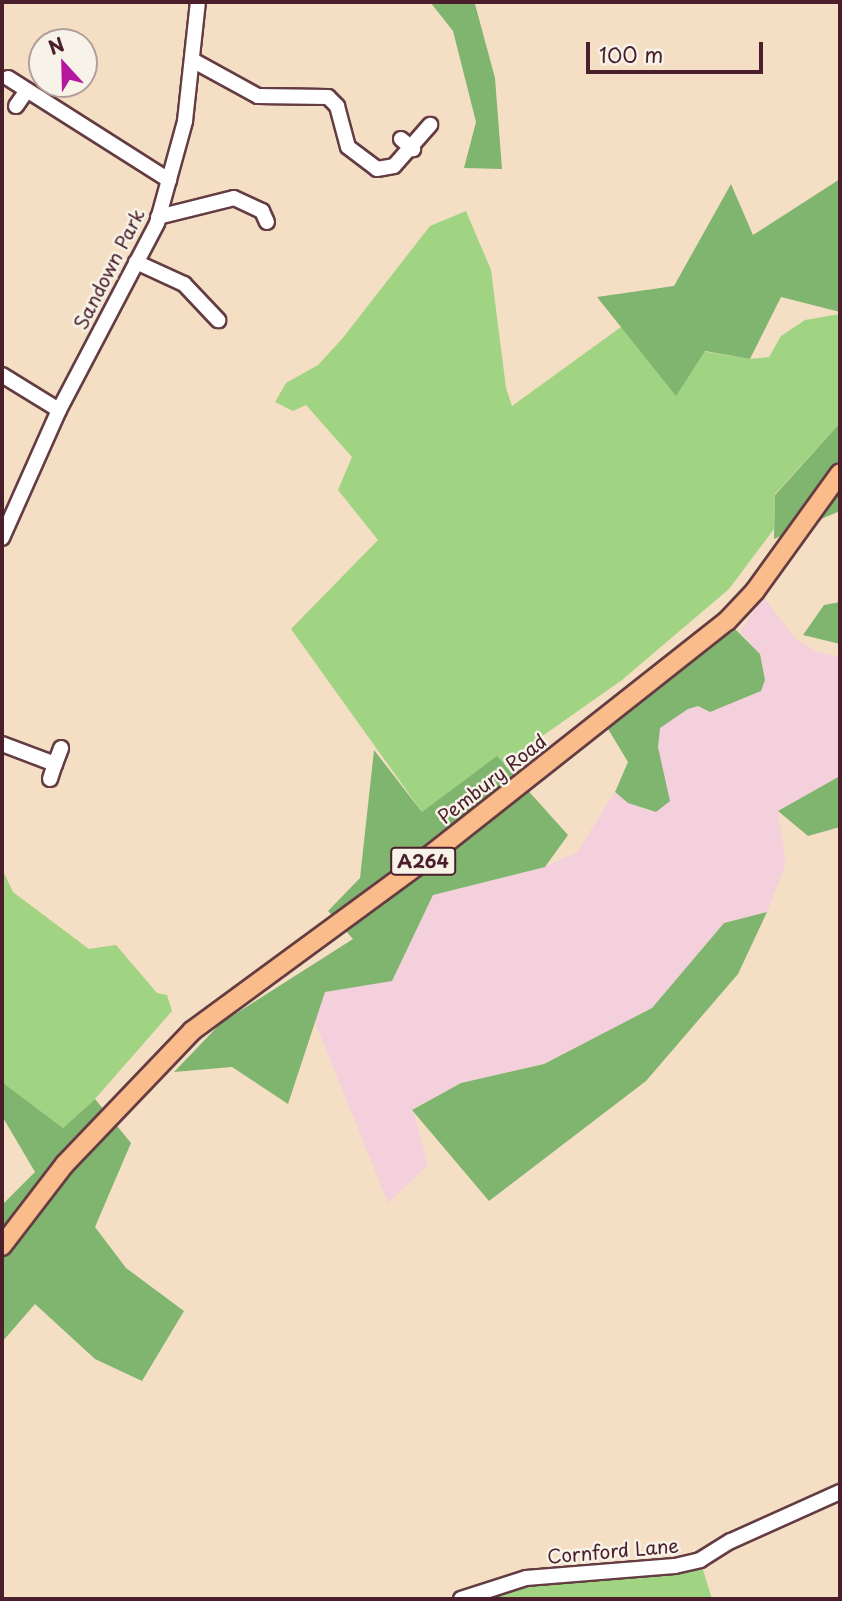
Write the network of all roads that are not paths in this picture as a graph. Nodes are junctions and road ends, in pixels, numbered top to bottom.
1 (198, 2) edge
2 (194, 61) junction
3 (8, 78) dead end
4 (27, 90) junction
5 (16, 106) dead end
6 (430, 125) dead end
7 (401, 139) dead end
8 (413, 149) junction
9 (169, 180) junction
10 (158, 217) junction
11 (267, 222) dead end
12 (136, 261) junction
13 (218, 320) dead end
14 (2, 375) edge
15 (59, 410) junction
16 (840, 473) edge
17 (2, 538) edge
18 (2, 744) edge
19 (61, 748) dead end
20 (55, 764) junction
21 (50, 779) dead end
22 (2, 1246) edge
23 (840, 1492) edge
24 (461, 1599) edge

1 - 2 street, Sandown Park
2 - 8 street
2 - 9 street, Sandown Park
3 - 4 street
4 - 5 street
4 - 9 street
6 - 8 street
7 - 8 street
9 - 10 street, Sandown Park
10 - 11 street
10 - 12 street, Sandown Park
12 - 13 street
12 - 15 street, Sandown Park
14 - 15 street
15 - 17 street, Sandown Park
16 - 22 main road, Pembury Road / A264
18 - 20 street
19 - 20 street
20 - 21 street
23 - 24 street, Cornford Lane

